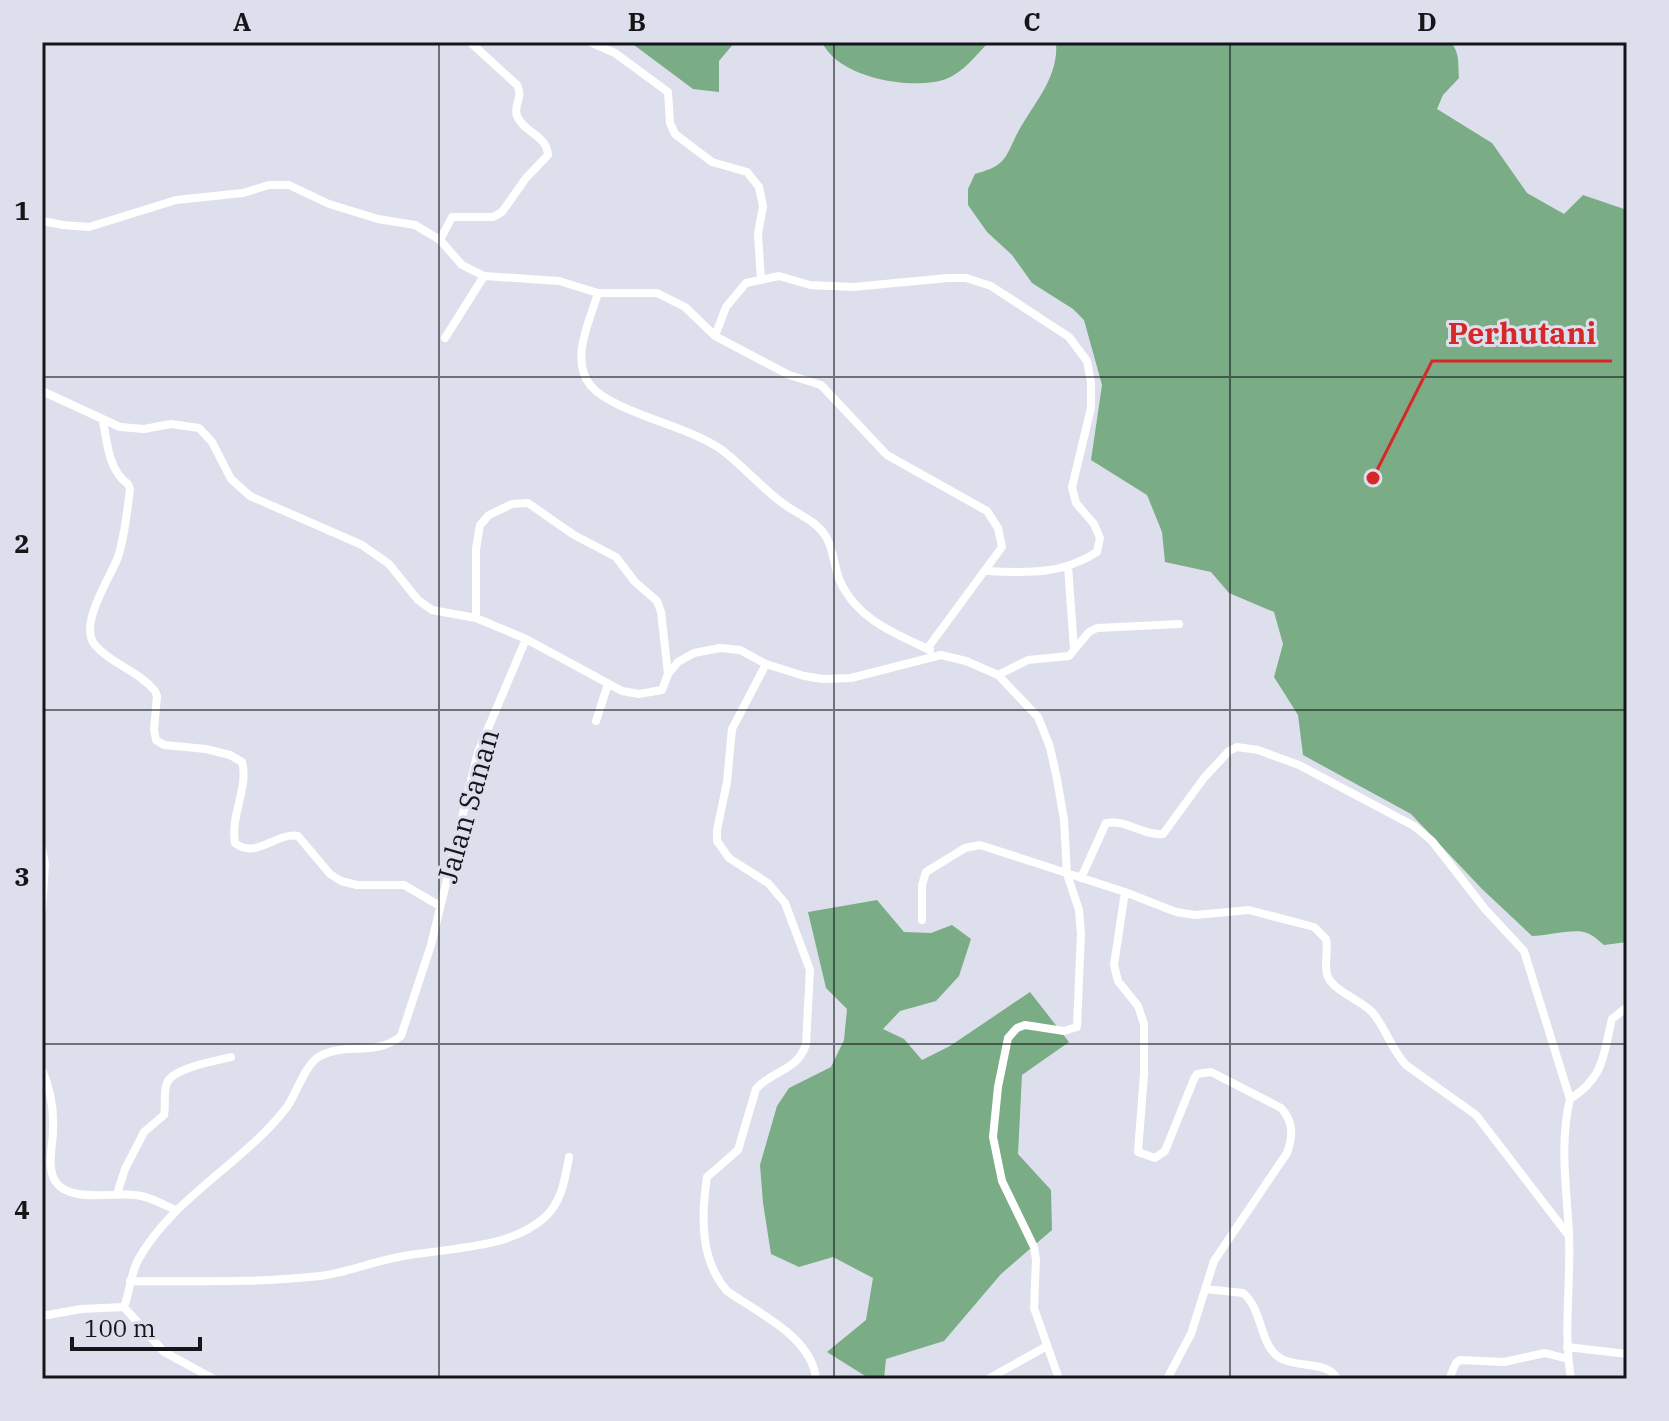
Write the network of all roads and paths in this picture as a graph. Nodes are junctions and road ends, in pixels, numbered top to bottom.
1 (470, 42) edge
2 (590, 42) edge
3 (42, 221) edge
4 (440, 240) junction
5 (484, 276) junction
6 (761, 280) junction
7 (598, 293) junction
8 (715, 336) junction
9 (445, 338) dead end
10 (42, 391) edge
11 (103, 421) junction
12 (1068, 566) junction
13 (987, 571) junction
14 (476, 618) junction
15 (1179, 624) dead end
16 (526, 639) junction
17 (927, 649) junction
18 (1074, 650) junction
19 (941, 655) junction
20 (766, 664) junction
21 (668, 674) junction
22 (998, 675) junction
23 (608, 684) junction
24 (596, 721) dead end
25 (42, 848) edge
26 (1067, 874) junction
27 (1081, 878) junction
28 (1125, 892) junction
29 (440, 906) junction
30 (42, 909) edge
31 (922, 920) dead end
32 (1627, 1007) edge
33 (231, 1057) dead end
34 (42, 1070) edge
35 (1570, 1099) junction
36 (51, 1155) junction
37 (569, 1157) dead end
38 (42, 1170) edge
39 (117, 1194) junction
40 (175, 1210) junction
41 (1569, 1236) junction
42 (130, 1281) junction
43 (1205, 1289) junction
44 (124, 1307) junction
45 (42, 1316) edge
46 (1047, 1346) junction
47 (1567, 1347) junction
48 (1627, 1354) edge
49 (1568, 1359) junction
50 (214, 1379) edge
51 (816, 1379) edge
52 (988, 1379) edge
53 (1059, 1379) edge
54 (1167, 1379) edge
55 (1337, 1379) edge
56 (1449, 1379) edge
57 (1571, 1379) edge

1 - 4 street
2 - 6 street
3 - 4 street
4 - 5 street
5 - 7 street
5 - 9 street
6 - 8 street
6 - 12 street
7 - 8 street
7 - 17 street
8 - 13 street
10 - 11 street
11 - 14 street
11 - 29 street
12 - 13 street
12 - 18 street
13 - 17 street
14 - 16 street
14 - 21 street
15 - 18 street
16 - 23 street
16 - 29 street, Jalan Sanan
17 - 19 street
18 - 22 street
19 - 20 street
19 - 22 street
20 - 21 street
20 - 51 street
21 - 23 street
22 - 26 street
23 - 24 street
25 - 30 street
26 - 27 street
26 - 31 street
26 - 46 street
27 - 28 street
27 - 35 street
28 - 41 street
28 - 43 street
29 - 40 street, Jalan Sanan
32 - 35 street
33 - 39 street
34 - 36 street
35 - 41 street
36 - 38 street
36 - 39 street
37 - 42 street
39 - 40 street
40 - 42 street, Jalan Sanan
41 - 47 street
42 - 44 street, Jalan Sanan
43 - 54 street
43 - 55 street
44 - 45 street
44 - 50 street
46 - 52 street
46 - 53 street
47 - 48 street
47 - 49 street
49 - 56 street
49 - 57 street

